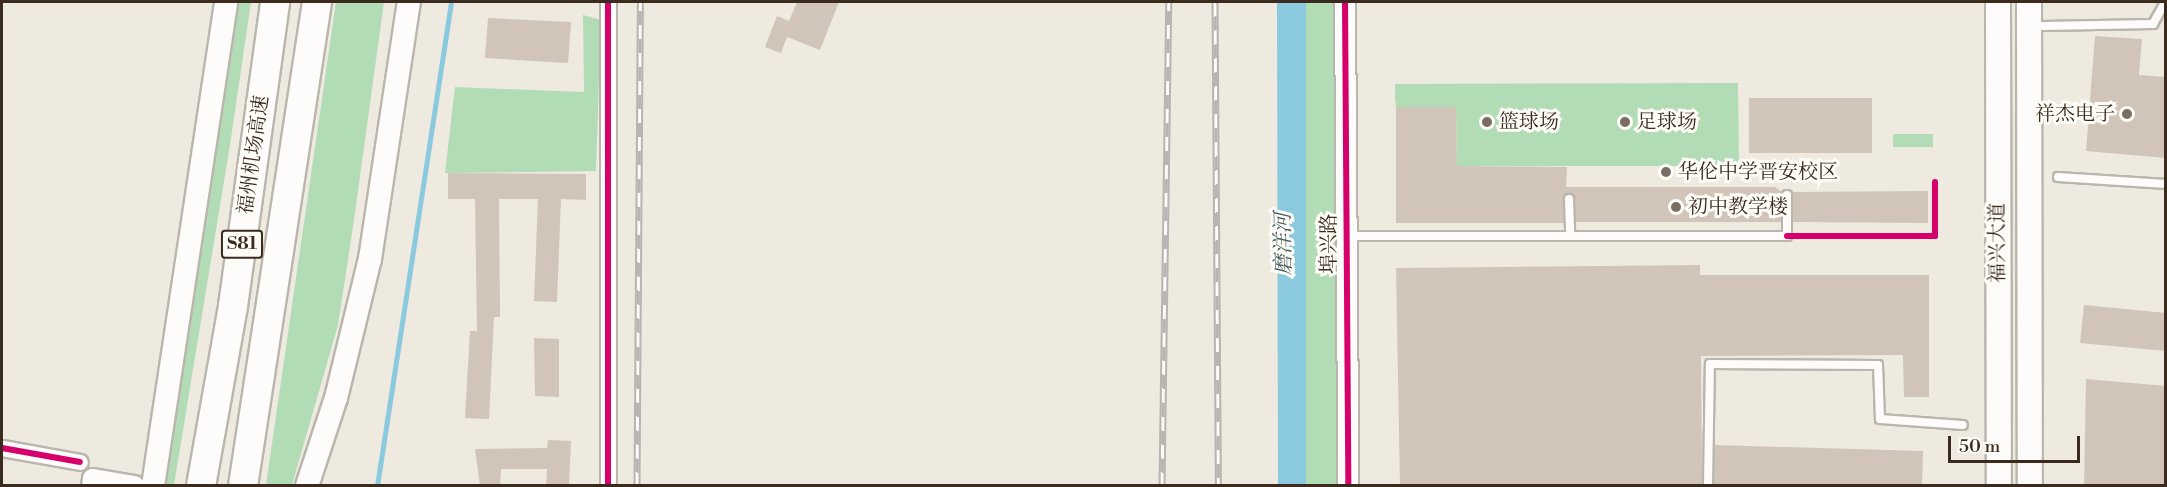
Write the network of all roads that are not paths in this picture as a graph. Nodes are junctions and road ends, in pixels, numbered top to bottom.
1 (226, 2) edge
2 (275, 2) edge
3 (317, 2) edge
4 (409, 2) edge
5 (608, 2) edge
6 (1345, 2) edge
7 (1998, 2) edge
8 (2029, 2) edge
9 (2165, 2) edge
10 (2043, 26) dead end
11 (2058, 177) dead end
12 (2166, 184) edge
13 (1787, 195) dead end
14 (1569, 199) dead end
15 (1345, 236) junction
16 (1570, 236) junction
17 (1963, 424) dead end
18 (2, 448) edge
19 (80, 462) joint
20 (92, 482) edge
21 (134, 486) edge
22 (153, 486) edge
23 (201, 486) edge
24 (243, 486) edge
25 (307, 486) edge
26 (608, 486) edge
27 (1348, 486) edge
28 (1708, 486) edge
29 (1999, 486) edge
30 (2030, 486) edge

1 - 22 main road
2 - 23 highway, 福州机场高速 / S81
3 - 24 highway, 福州机场高速 / S81
4 - 25 main road
5 - 26 street
6 - 15 street, 埠兴路
7 - 29 main road, 福兴大道
8 - 30 main road, 福兴大道
9 - 10 lane
11 - 12 lane
13 - 16 lane
14 - 16 lane
15 - 16 lane
15 - 27 street, 埠兴路
17 - 28 lane
18 - 19 street
19 - 20 lane
20 - 21 street

